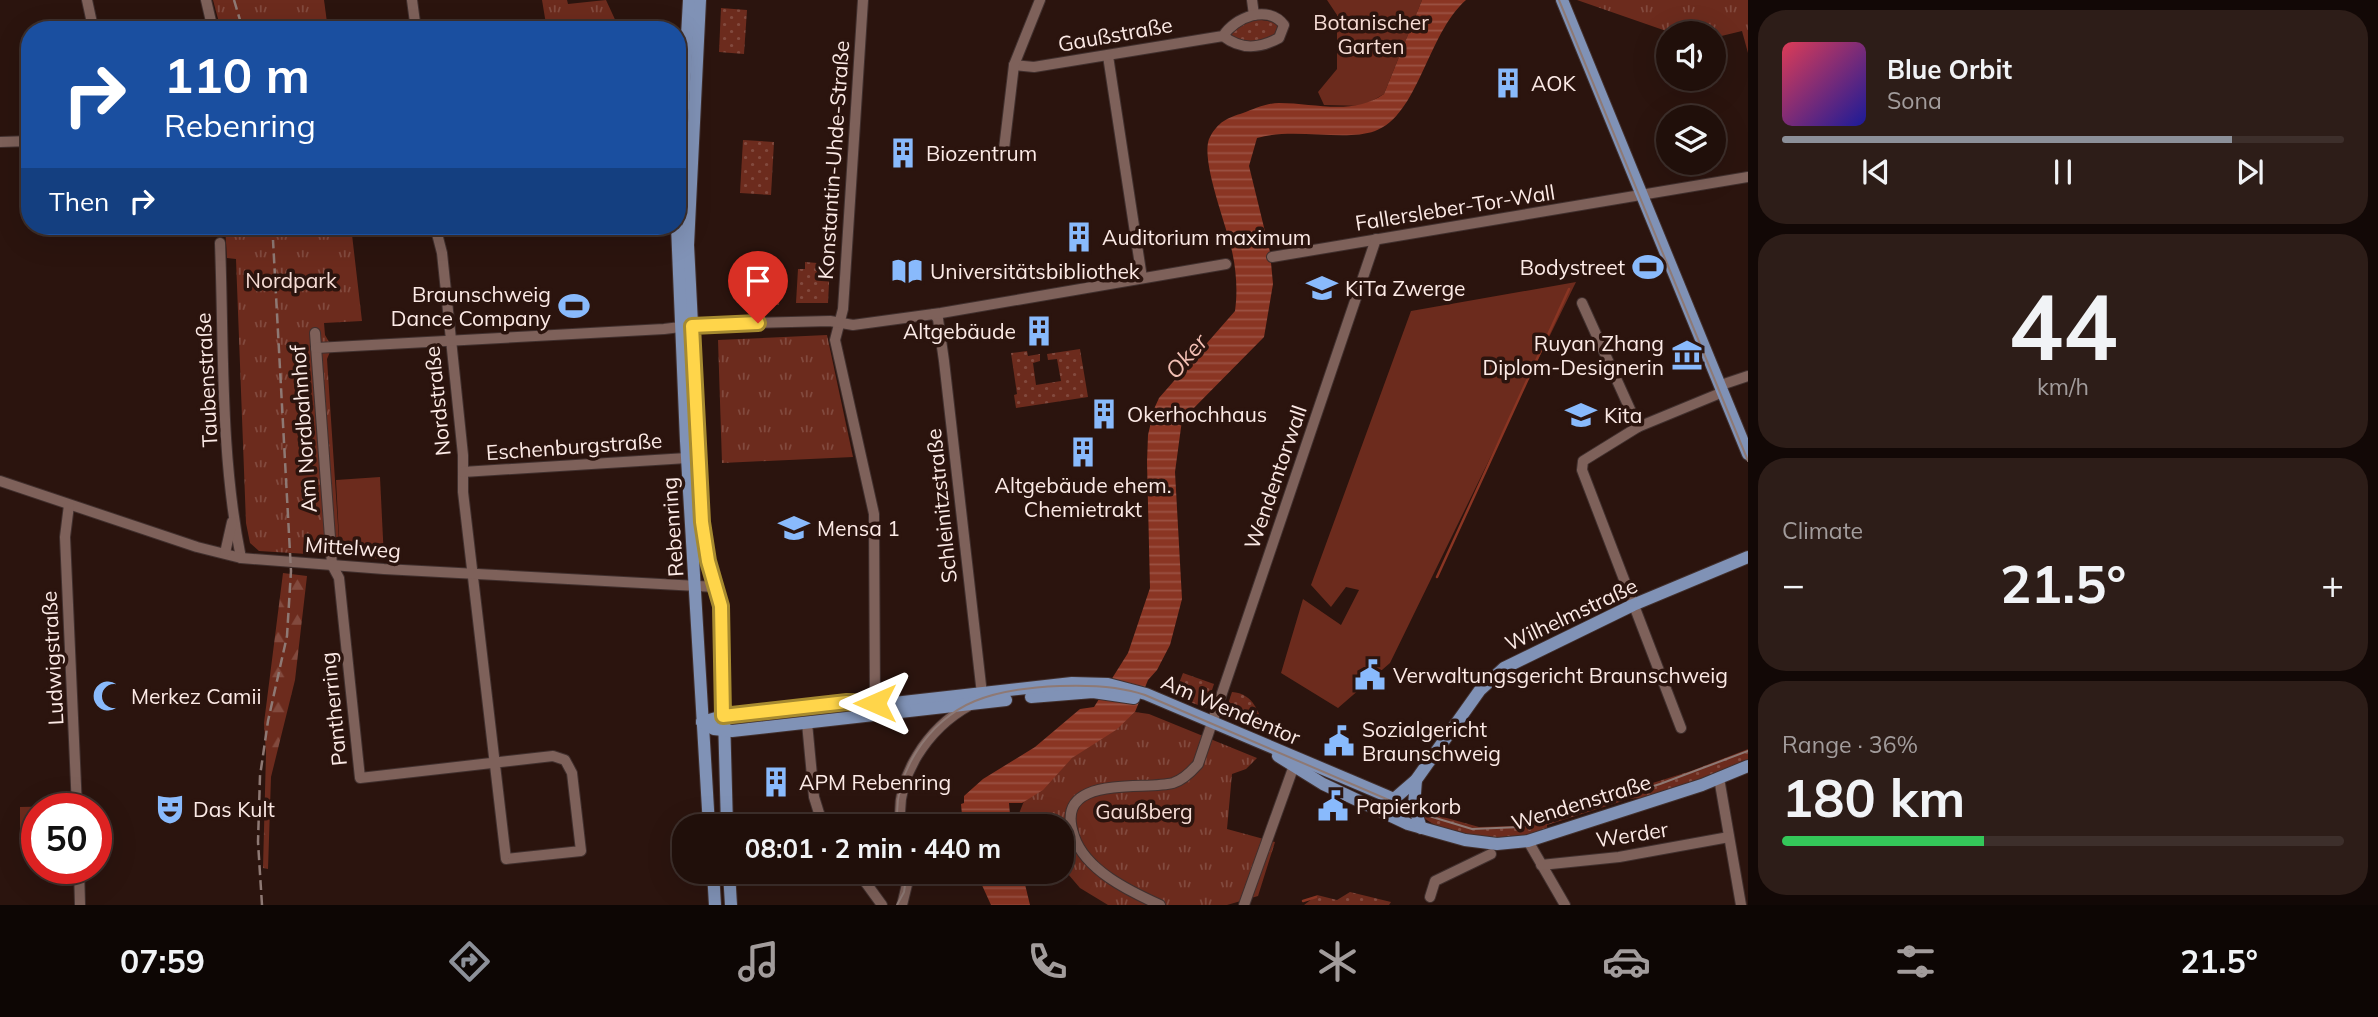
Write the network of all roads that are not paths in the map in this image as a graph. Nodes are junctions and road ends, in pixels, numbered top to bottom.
1 (87, 0) edge
2 (206, 0) edge
3 (412, 0) edge
4 (689, 0) edge
5 (700, 0) edge
6 (863, 0) edge
7 (1040, 0) edge
8 (1252, 0) edge
9 (1562, 0) edge
10 (1254, 15) junction
11 (92, 21) edge
12 (211, 21) edge
13 (415, 21) edge
14 (1223, 36) junction
15 (686, 54) edge
16 (1108, 56) junction
17 (1014, 65) junction
18 (21, 141) edge
19 (0, 142) edge
20 (1004, 149) dead end
21 (1748, 177) edge
22 (1643, 195) junction
23 (437, 235) edge
24 (678, 235) edge
25 (1376, 239) junction
26 (220, 243) tunnel mouth
27 (1272, 257) dead end
28 (1226, 264) dead end
29 (1142, 278) junction
30 (1582, 303) dead end
31 (934, 314) junction
32 (839, 323) junction
33 (686, 326) junction
34 (316, 333) dead end
35 (451, 341) junction
36 (316, 348) junction
37 (1748, 376) edge
38 (1722, 389) junction
39 (1638, 427) junction
40 (1748, 454) edge
41 (687, 458) junction
42 (463, 472) junction
43 (0, 481) edge
44 (69, 505) junction
45 (233, 515) junction
46 (225, 553) junction
47 (1748, 557) edge
48 (241, 558) junction
49 (332, 565) junction
50 (474, 574) junction
51 (695, 586) junction
52 (716, 587) junction
53 (1633, 606) junction
54 (1106, 688) junction
55 (982, 694) junction
56 (875, 703) junction
57 (972, 704) junction
58 (723, 716) junction
59 (702, 722) junction
60 (807, 723) junction
61 (1211, 725) junction
62 (1681, 728) dead end
63 (723, 731) junction
64 (1297, 762) junction
65 (495, 763) junction
66 (1748, 766) edge
67 (1719, 778) junction
68 (1416, 780) junction
69 (76, 793) edge
70 (708, 814) edge
71 (726, 814) edge
72 (819, 814) edge
73 (901, 814) edge
74 (1421, 828) junction
75 (1729, 836) junction
76 (1528, 841) junction
77 (1490, 854) dead end
78 (1541, 865) junction
79 (1742, 877) edge
80 (79, 884) edge
81 (714, 884) edge
82 (730, 884) edge
83 (867, 884) edge
84 (1430, 897) dead end
85 (904, 900) edge
86 (80, 905) edge
87 (715, 905) edge
88 (731, 905) edge
89 (882, 905) edge
90 (892, 905) edge
91 (1160, 905) edge
92 (1244, 905) edge
93 (1565, 905) edge
94 (1741, 905) edge

1 - 11 street
2 - 12 street
3 - 13 street
4 - 15 main road
5 - 33 main road, Rebenring
6 - 32 street, Konstantin-Uhde-Straße
7 - 17 street
8 - 10 street
9 - 22 main road
10 - 14 street, Gaußstraße
10 - 14 street, Gaußstraße
14 - 16 street, Gaußstraße
16 - 17 street, Gaußstraße
16 - 29 street
17 - 20 street
18 - 19 street
21 - 22 street, Fallersleber-Tor-Wall
22 - 25 street, Fallersleber-Tor-Wall
22 - 38 main road
23 - 35 street, Nordstraße
24 - 33 main road, Rebenring
25 - 27 street, Fallersleber-Tor-Wall
25 - 61 street, Wendentorwall
26 - 45 street, Taubenstraße
28 - 29 street
29 - 31 street
30 - 39 street
31 - 32 street
31 - 55 street, Schleinitzstraße
32 - 33 street
32 - 56 street, Konstantin-Uhde-Straße
33 - 35 street
33 - 41 main road, Rebenring
33 - 52 main road, Rebenring
34 - 36 street, Am Nordbahnhof
35 - 36 street
35 - 42 street, Nordstraße
36 - 49 street, Am Nordbahnhof
37 - 38 street
38 - 39 street
38 - 40 main road
39 - 53 street
41 - 42 street, Eschenburgstraße
41 - 51 main road, Rebenring
42 - 50 street, Nordstraße
43 - 44 street, Mittelweg
44 - 46 street, Mittelweg
44 - 69 street, Ludwigstraße
45 - 46 street, Taubenstraße
45 - 48 street, Taubenstraße
46 - 48 street, Mittelweg
47 - 53 main road, Wilhelmstraße
48 - 49 street, Mittelweg
49 - 50 street, Mittelweg
49 - 65 street, Pantherring
50 - 51 street, Mittelweg
50 - 65 street
51 - 52 street, Mittelweg
51 - 59 main road, Rebenring
52 - 58 main road, Rebenring
53 - 62 street
53 - 68 main road, Wilhelmstraße
54 - 55 main road
54 - 57 main road
54 - 61 main road, Am Wendentor
55 - 56 main road
56 - 58 main road
57 - 60 main road
57 - 73 street
58 - 59 main road
58 - 63 main road, Rebenring
59 - 63 main road
59 - 70 main road, Rebenring
60 - 63 main road
60 - 72 street
61 - 64 main road, Am Wendentor
61 - 91 street, Wendentorwall
63 - 71 main road, Rebenring
64 - 68 main road, Am Wendentor
64 - 74 main road, Am Wendentor
64 - 92 street
65 - 65 street
66 - 67 main road, Wendenstraße
67 - 75 street
67 - 76 main road, Wendenstraße
68 - 74 main road
74 - 76 main road, Wendenstraße
75 - 78 street, Werder
75 - 79 street
76 - 78 street
77 - 84 street
78 - 93 street
79 - 94 street
80 - 86 street
81 - 87 main road
82 - 88 main road
83 - 89 street
85 - 90 street

